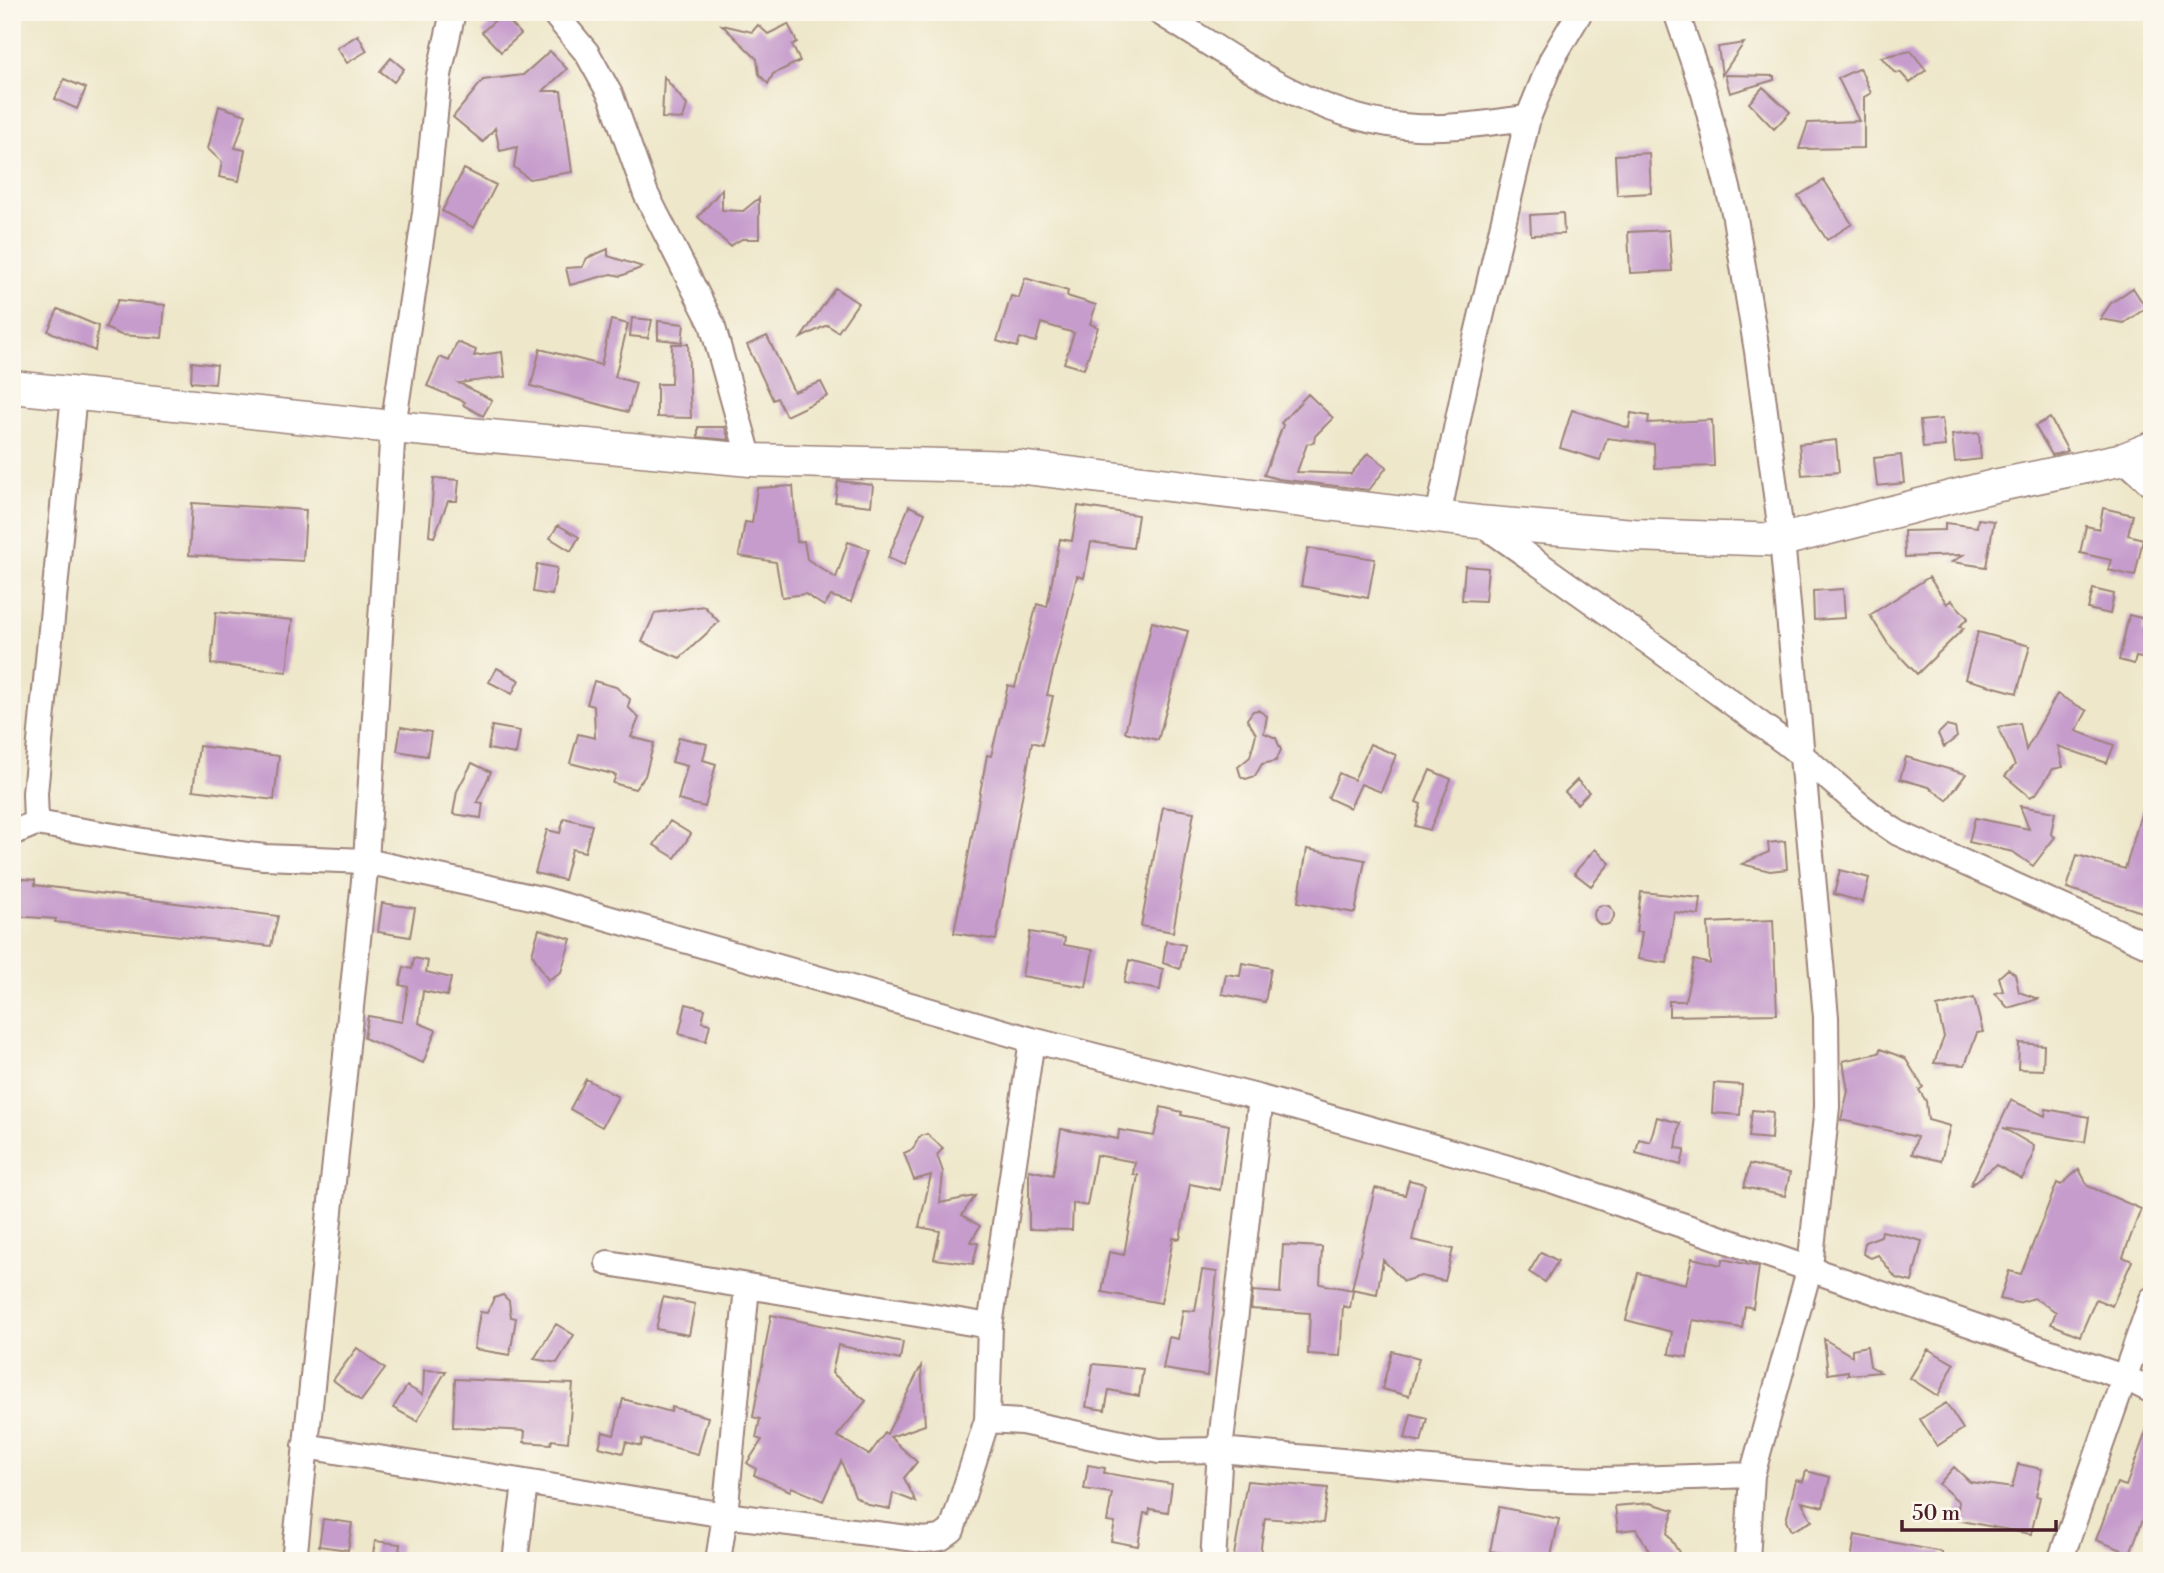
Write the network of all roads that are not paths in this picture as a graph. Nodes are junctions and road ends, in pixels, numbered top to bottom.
1 (453, 12) edge
2 (553, 12) edge
3 (1159, 12) edge
4 (1580, 12) edge
5 (1676, 12) edge
6 (1528, 118) junction
7 (12, 387) edge
8 (74, 394) junction
9 (393, 427) junction
10 (2138, 453) edge
11 (750, 460) junction
12 (2152, 485) edge
13 (1438, 517) junction
14 (1479, 522) junction
15 (1782, 540) junction
16 (1802, 755) junction
17 (36, 823) junction
18 (12, 833) edge
19 (366, 862) junction
20 (2152, 947) edge
21 (1031, 1041) junction
22 (1261, 1098) junction
23 (608, 1263) dead end
24 (1811, 1267) junction
25 (747, 1287) junction
26 (2152, 1299) edge
27 (990, 1326) junction
28 (2126, 1378) junction
29 (2152, 1391) edge
30 (987, 1420) junction
31 (305, 1446) junction
32 (1220, 1450) junction
33 (1752, 1475) junction
34 (525, 1484) junction
35 (725, 1516) junction
36 (293, 1561) edge
37 (515, 1561) edge
38 (718, 1561) edge
39 (1213, 1561) edge
40 (1747, 1561) edge
41 (2060, 1561) edge

1 - 9 street
2 - 11 street
3 - 6 street
4 - 6 street
5 - 15 street
6 - 13 street
7 - 8 main road
8 - 9 main road
8 - 17 street
9 - 11 main road
9 - 19 street
10 - 12 street
10 - 15 main road
11 - 13 main road
13 - 14 main road
14 - 15 main road
14 - 16 street
15 - 16 street
16 - 20 street
16 - 24 street
17 - 18 street
17 - 19 street
19 - 21 street
19 - 31 street
21 - 22 street
21 - 27 street
22 - 24 street
22 - 32 street
23 - 25 street
24 - 28 street
24 - 33 street
25 - 27 street
25 - 35 street
26 - 28 street
27 - 30 street
28 - 29 street
28 - 41 street
30 - 32 street
30 - 35 street
31 - 34 street
31 - 36 street
32 - 33 street
32 - 39 street
33 - 40 street
34 - 35 street
34 - 37 street
35 - 38 street

